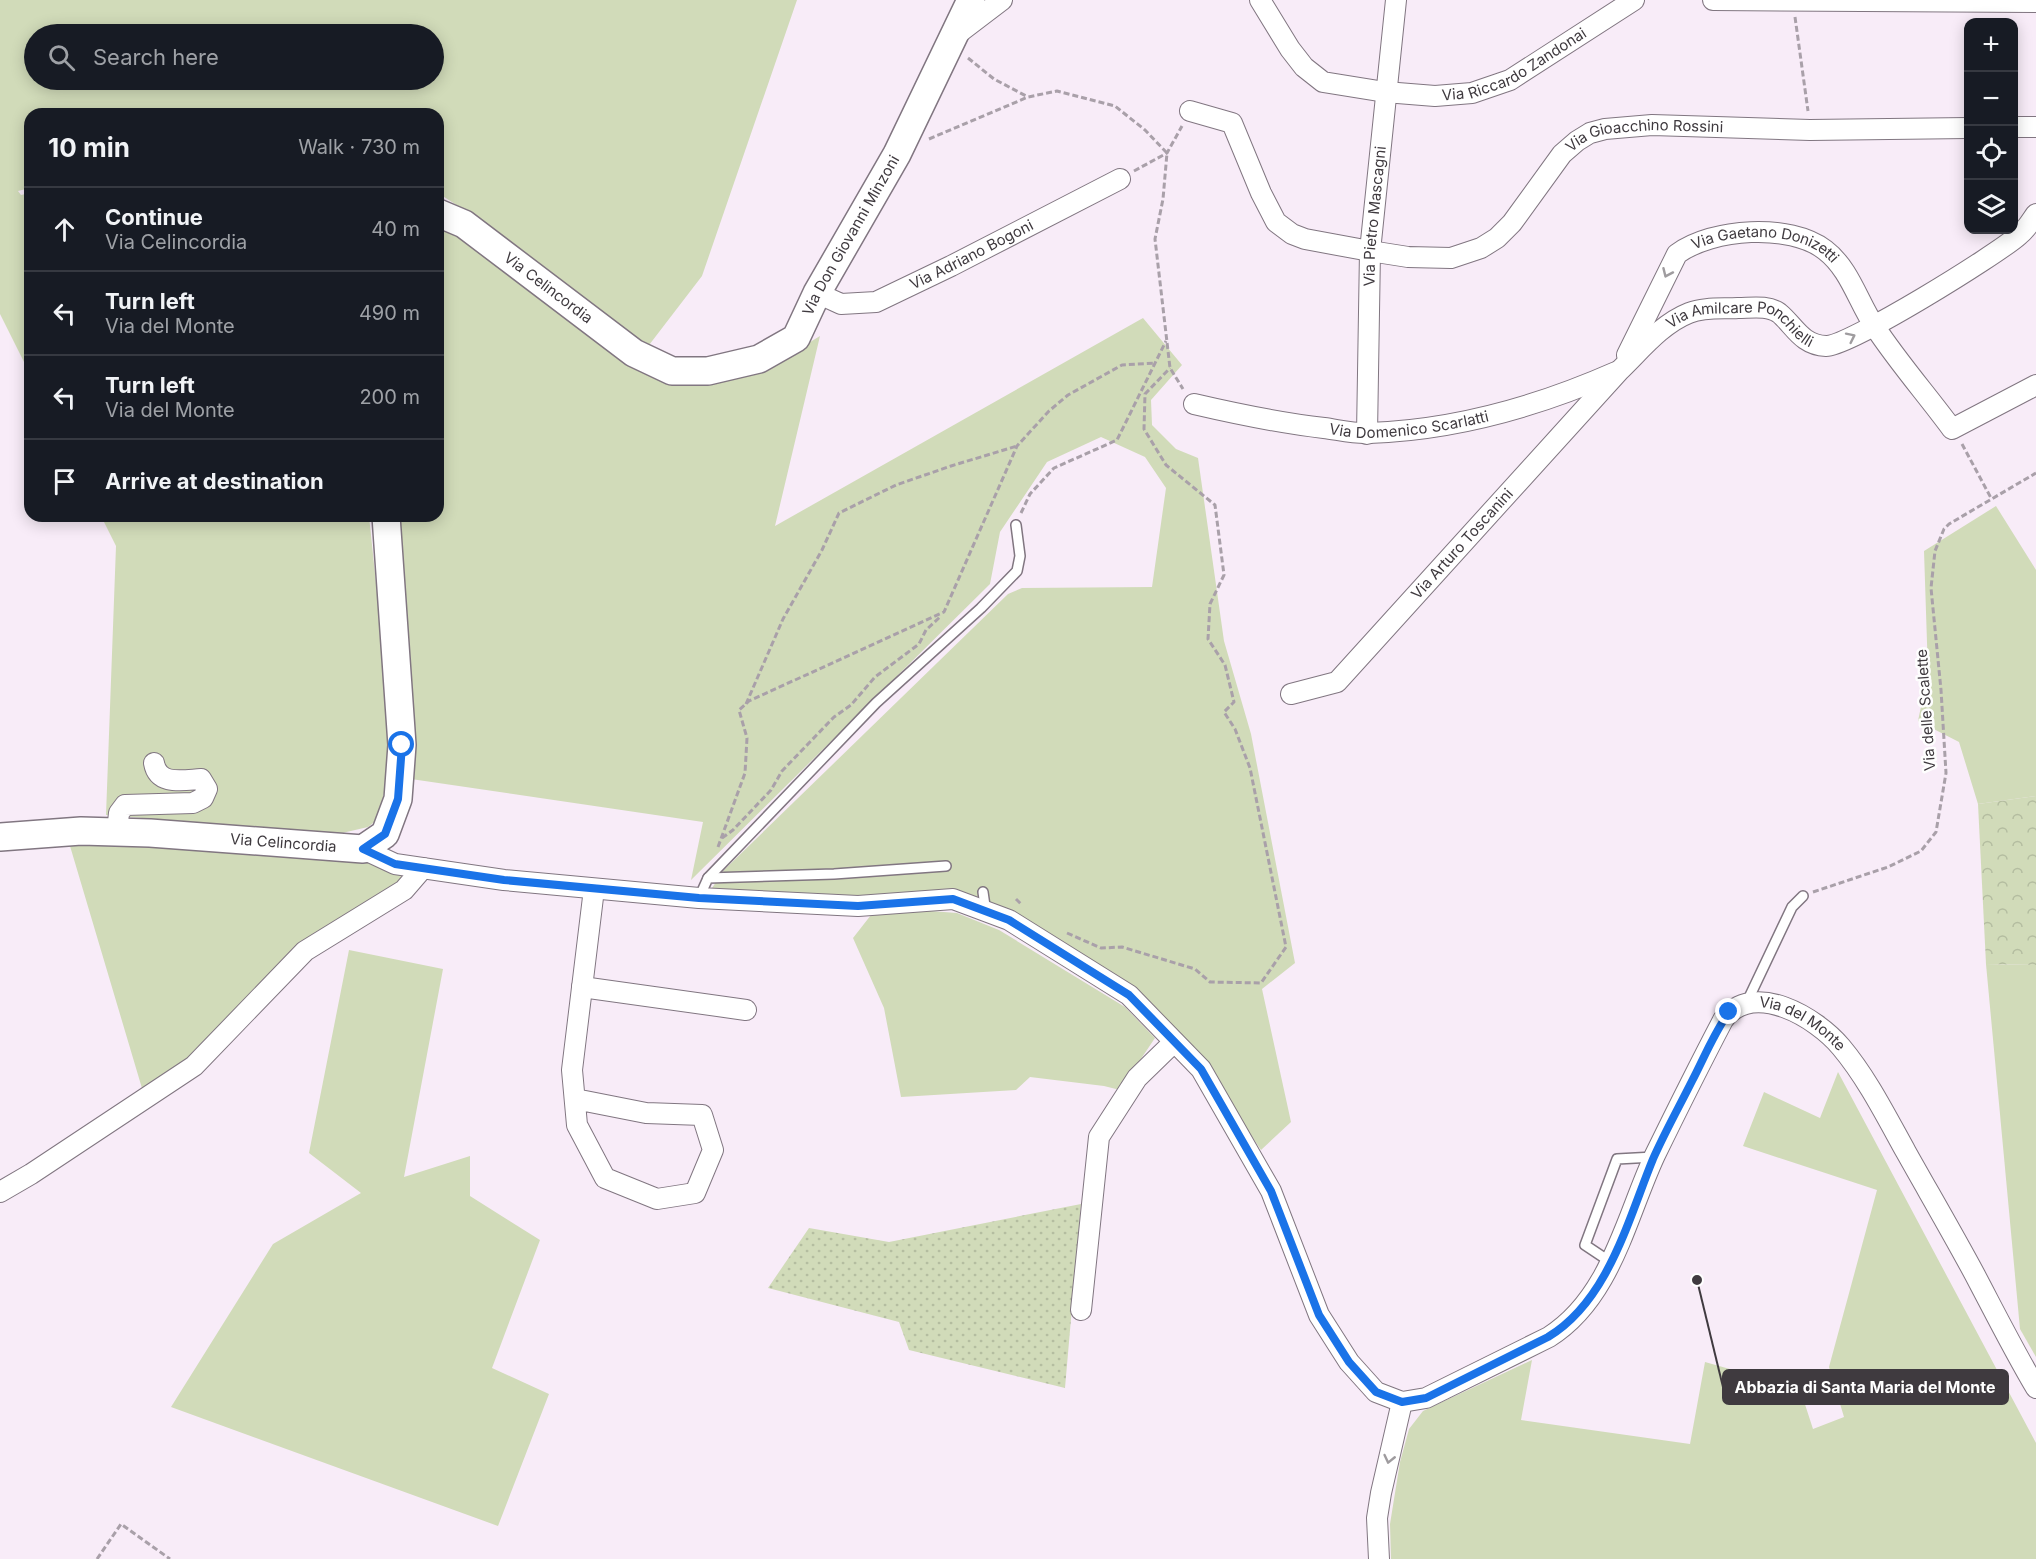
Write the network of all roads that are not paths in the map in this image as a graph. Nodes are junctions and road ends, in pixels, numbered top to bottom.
1 (971, 0) edge
2 (1002, 0) edge
3 (1260, 0) edge
4 (1396, 0) edge
5 (1634, 0) edge
6 (1713, 0) edge
7 (2036, 2) edge
8 (952, 40) junction
9 (1385, 92) junction
10 (1190, 111) road end
11 (2018, 127) edge
12 (2036, 127) edge
13 (1964, 128) edge
14 (1120, 179) road end
15 (2036, 214) edge
16 (444, 216) edge
17 (1370, 251) junction
18 (817, 293) junction
19 (1874, 326) junction
20 (656, 363) joint
21 (1619, 371) junction
22 (2036, 385) edge
23 (1194, 404) road end
24 (1368, 434) junction
25 (386, 522) edge
26 (1016, 525) road end
27 (1292, 694) dead end
28 (154, 763) dead end
29 (117, 832) junction
30 (0, 837) edge
31 (363, 849) junction
32 (946, 866) dead end
33 (423, 868) junction
34 (708, 878) junction
35 (594, 890) junction
36 (983, 892) dead end
37 (1803, 896) road end
38 (699, 898) junction
39 (1009, 920) junction
40 (582, 987) junction
41 (1745, 1005) junction
42 (746, 1010) dead end
43 (1174, 1042) junction
44 (574, 1099) junction
45 (1654, 1157) junction
46 (0, 1192) edge
47 (1612, 1263) junction
48 (1081, 1310) dead end
49 (2036, 1388) edge
50 (1402, 1402) junction
51 (1378, 1559) edge

1 - 8 street, Via Don Giovanni Minzoni
2 - 8 street
3 - 9 street, Via Riccardo Zandonai
4 - 9 street, Via Pietro Mascagni
5 - 9 street, Via Riccardo Zandonai
6 - 7 street
8 - 18 street, Via Don Giovanni Minzoni
9 - 17 street, Via Pietro Mascagni
10 - 17 street, Via Gioacchino Rossini
11 - 12 street
13 - 17 street, Via Gioacchino Rossini
14 - 18 street, Via Adriano Bogoni
15 - 19 street, Via Amilcare Ponchielli
16 - 20 street, Via Celincordia
17 - 24 street, Via Pietro Mascagni
18 - 20 street, Via Don Giovanni Minzoni
21 -> 19 street, Via Amilcare Ponchielli
19 -> 21 street, Via Gaetano Donizetti
19 - 22 street, Via Gaetano Donizetti
21 - 24 street, Via Domenico Scarlatti
21 - 27 street, Via Arturo Toscanini
23 - 24 street, Via Domenico Scarlatti
25 - 31 street
26 - 34 lane
28 - 29 street
29 - 30 street, Via Celincordia
29 - 31 street, Via Celincordia
31 - 33 street
32 - 34 lane
33 - 35 street
33 - 46 street
34 - 38 lane
35 - 38 street
35 - 40 street
36 - 39 lane
37 - 41 lane
38 - 39 street
39 - 43 street
40 - 42 street
40 - 44 street
41 - 45 street, Via del Monte
41 - 49 street, Via del Monte
43 - 48 street
43 - 50 street
44 - 44 street
45 - 47 street, Via del Monte
45 - 47 lane
47 - 50 street, Via del Monte
50 -> 51 street

